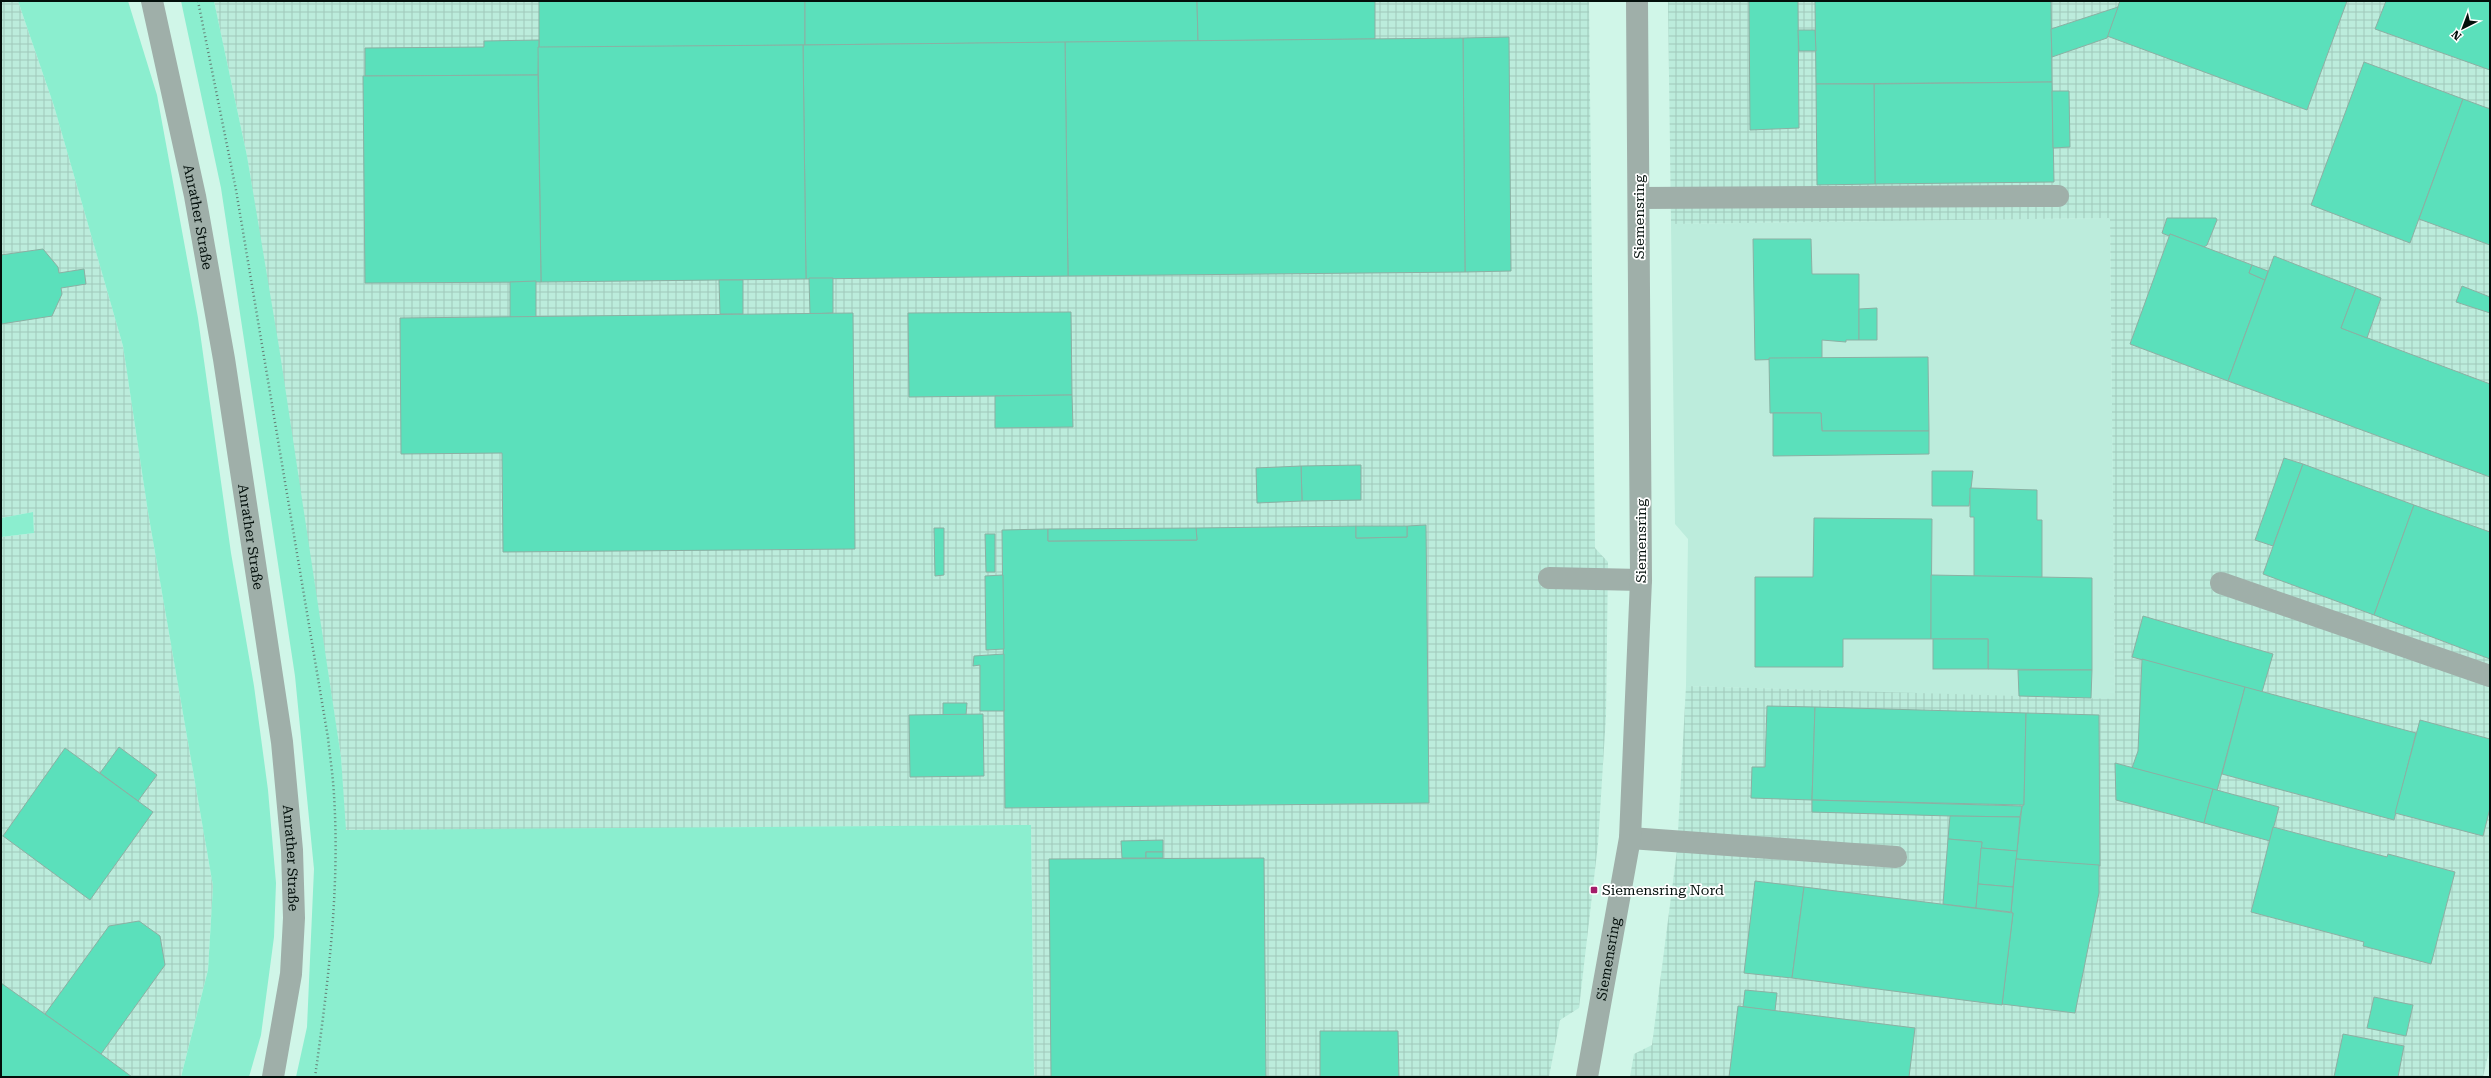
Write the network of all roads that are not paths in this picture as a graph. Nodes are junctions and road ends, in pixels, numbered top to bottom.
1 (152, 1) edge
2 (1636, 1) edge
3 (2058, 196) dead end
4 (1639, 198) junction
5 (1549, 578) dead end
6 (1642, 580) junction
7 (2221, 583) dead end
8 (2490, 676) edge
9 (1630, 838) junction
10 (1896, 857) dead end
11 (273, 1077) edge
12 (1587, 1077) edge

1 - 11 street, Anrather Straße
2 - 4 street, Siemensring
3 - 4 street
4 - 6 street, Siemensring
5 - 6 street
6 - 9 street, Siemensring
7 - 8 street
9 - 10 street
9 - 12 street, Siemensring

